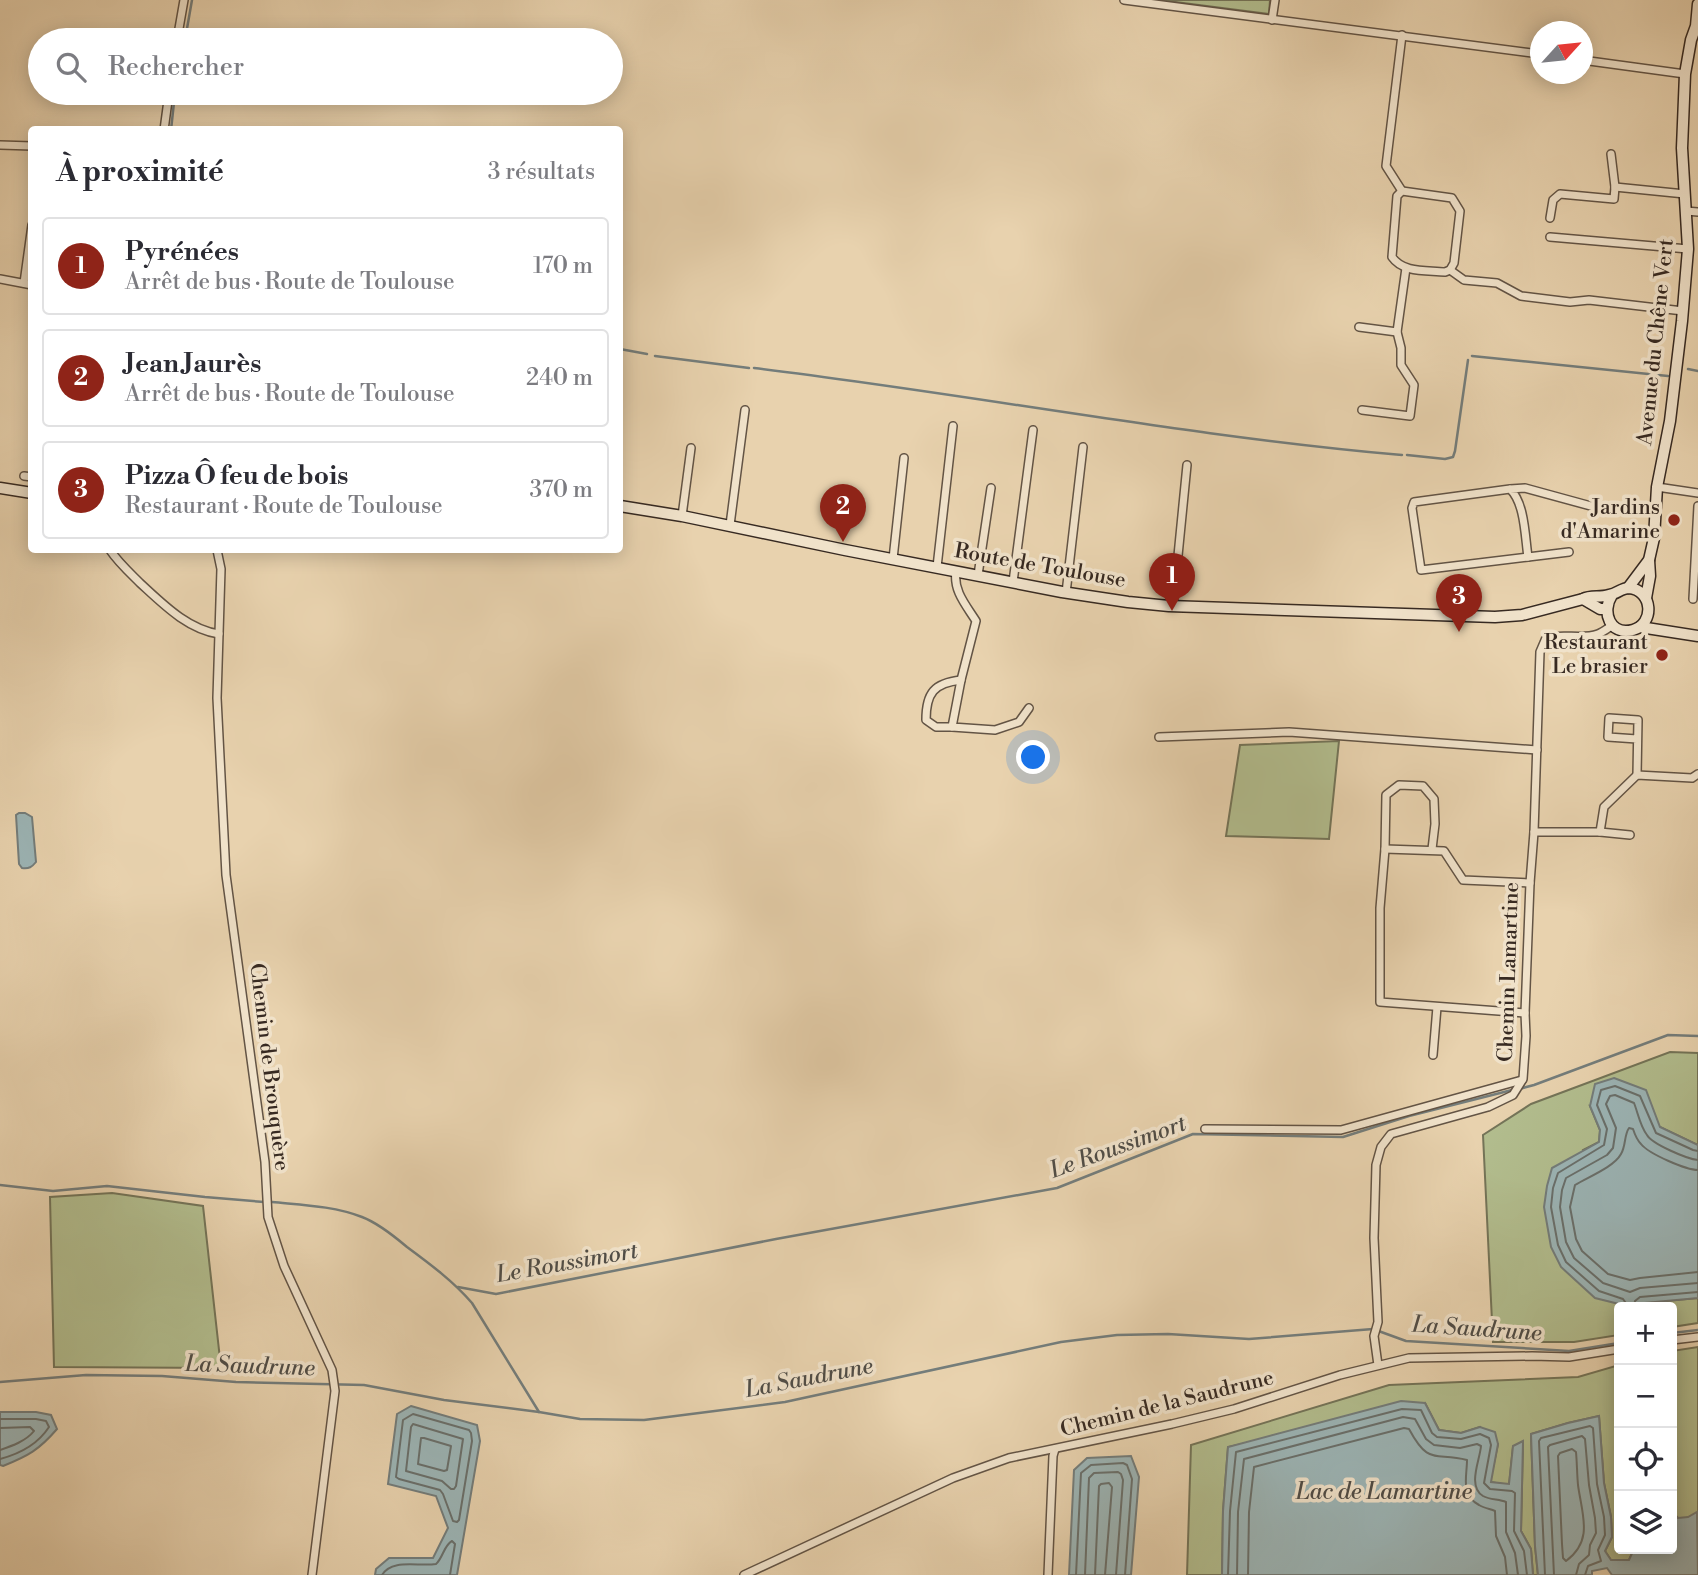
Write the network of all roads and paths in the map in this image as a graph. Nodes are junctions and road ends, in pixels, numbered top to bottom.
1 (184, 0) edge
2 (1124, 0) edge
3 (1275, 0) edge
4 (1698, 4) edge
5 (1272, 20) junction
6 (179, 28) edge
7 (1402, 36) junction
8 (1530, 53) edge
9 (1593, 61) edge
10 (1685, 74) junction
11 (167, 105) edge
12 (165, 126) edge
13 (0, 145) edge
14 (28, 146) edge
15 (1611, 155) dead end
16 (1615, 187) junction
17 (1402, 191) junction
18 (1685, 194) junction
19 (1686, 211) junction
20 (1698, 212) edge
21 (1550, 218) dead end
22 (1550, 237) dead end
23 (1688, 249) junction
24 (1406, 268) junction
25 (1450, 270) junction
26 (0, 279) edge
27 (28, 284) edge
28 (1683, 311) junction
29 (1359, 327) dead end
30 (1398, 332) junction
31 (745, 410) dead end
32 (1362, 410) dead end
33 (953, 426) dead end
34 (1032, 429) dead end
35 (1083, 447) dead end
36 (691, 448) dead end
37 (904, 458) dead end
38 (1187, 466) dead end
39 (0, 488) edge
40 (991, 488) dead end
41 (1657, 488) junction
42 (1510, 489) junction
43 (1534, 490) junction
44 (28, 492) edge
45 (1698, 493) edge
46 (1520, 504) junction
47 (623, 506) edge
48 (1698, 506) edge
49 (1656, 512) junction
50 (682, 516) junction
51 (730, 525) junction
52 (1569, 552) dead end
53 (112, 553) edge
54 (218, 553) edge
55 (1528, 557) junction
56 (893, 559) junction
57 (1648, 560) junction
58 (937, 567) junction
59 (956, 571) junction
60 (978, 575) junction
61 (1013, 582) junction
62 (1628, 588) junction
63 (1066, 593) junction
64 (1612, 595) junction
65 (1646, 598) junction
66 (1583, 599) junction
67 (1693, 599) dead end
68 (1173, 606) junction
69 (1606, 609) junction
70 (1648, 615) junction
71 (1613, 625) junction
72 (1640, 627) junction
73 (1672, 632) junction
74 (219, 634) junction
75 (1698, 636) edge
76 (961, 680) junction
77 (1029, 708) dead end
78 (952, 727) junction
79 (1158, 737) dead end
80 (1637, 739) junction
81 (1536, 750) junction
82 (1698, 774) edge
83 (1637, 775) junction
84 (1534, 832) junction
85 (1600, 832) junction
86 (1630, 835) dead end
87 (1385, 849) junction
88 (1432, 849) junction
89 (1530, 883) junction
90 (1437, 1007) junction
91 (1525, 1013) junction
92 (1433, 1055) dead end
93 (1523, 1079) junction
94 (1205, 1129) dead end
95 (1698, 1336) edge
96 (1677, 1339) edge
97 (1614, 1350) edge
98 (1378, 1365) junction
99 (1055, 1450) junction
100 (312, 1575) edge
101 (744, 1575) edge
102 (1048, 1575) edge

1 - 6 street
2 - 5 street
3 - 5 street
4 - 10 main road, Avenue du Chêne Vert
5 - 7 street
7 - 8 street
7 - 17 street
9 - 10 street
10 - 18 main road, Avenue du Chêne Vert
11 - 12 street
13 - 14 street
15 - 16 street
16 - 18 street
16 - 21 street
17 - 24 street
17 - 25 street
18 - 19 main road, Avenue du Chêne Vert
19 - 20 street
19 - 23 main road, Avenue du Chêne Vert
22 - 23 street
23 - 28 main road, Avenue du Chêne Vert
24 - 25 street
24 - 30 street
25 - 28 street
26 - 27 street
28 - 41 main road, Avenue du Chêne Vert
29 - 30 street
30 - 32 street
31 - 51 street
33 - 58 street
34 - 61 street
35 - 63 street
36 - 50 street
37 - 56 street
38 - 68 street
39 - 44 main road
40 - 60 street
41 - 45 street
41 - 49 main road, Avenue du Chêne Vert
42 - 43 street
42 - 46 street
42 - 55 street
43 - 46 street
43 - 49 street
46 - 55 street
47 - 50 main road, Route de Toulouse
48 - 67 street
49 - 57 main road, Avenue du Chêne Vert
50 - 51 main road, Route de Toulouse
51 - 56 main road, Route de Toulouse
52 - 55 street
53 - 74 street
54 - 74 street, Chemin de Brouquère
56 - 58 main road, Route de Toulouse
57 - 62 main road, Avenue du Chêne Vert
57 - 65 main road, Avenue du Chêne Vert
58 - 59 main road, Route de Toulouse
59 - 60 main road, Route de Toulouse
59 - 76 street
60 - 61 main road, Route de Toulouse
61 - 63 main road, Route de Toulouse
62 - 64 main road
62 - 65 main road
63 - 68 main road, Route de Toulouse
64 - 66 main road, Route de Toulouse
64 - 69 main road
65 - 70 main road
66 - 68 main road, Route de Toulouse
66 - 69 main road
69 - 71 main road
70 - 72 main road
70 - 73 main road
71 - 72 main road
71 - 81 street, Chemin Lamartine
72 - 73 main road
73 - 75 main road
74 - 100 street, Chemin de Brouquère
76 - 78 street
76 - 78 street
77 - 78 street
79 - 81 street
80 - 80 street
80 - 83 street
81 - 84 street, Chemin Lamartine
82 - 83 street
83 - 85 street
84 - 85 street
84 - 89 street, Chemin Lamartine
85 - 86 street
87 - 88 street
87 - 88 street
87 - 90 street
88 - 89 street
89 - 91 street, Chemin Lamartine
90 - 91 street
90 - 92 street
91 - 93 street, Chemin Lamartine
93 - 94 street
93 - 98 street, Chemin Lamartine
95 - 96 street
97 - 98 street, Chemin de la Saudrune
98 - 99 street, Chemin de la Saudrune
99 - 101 street, Chemin de la Saudrune
99 - 102 street

